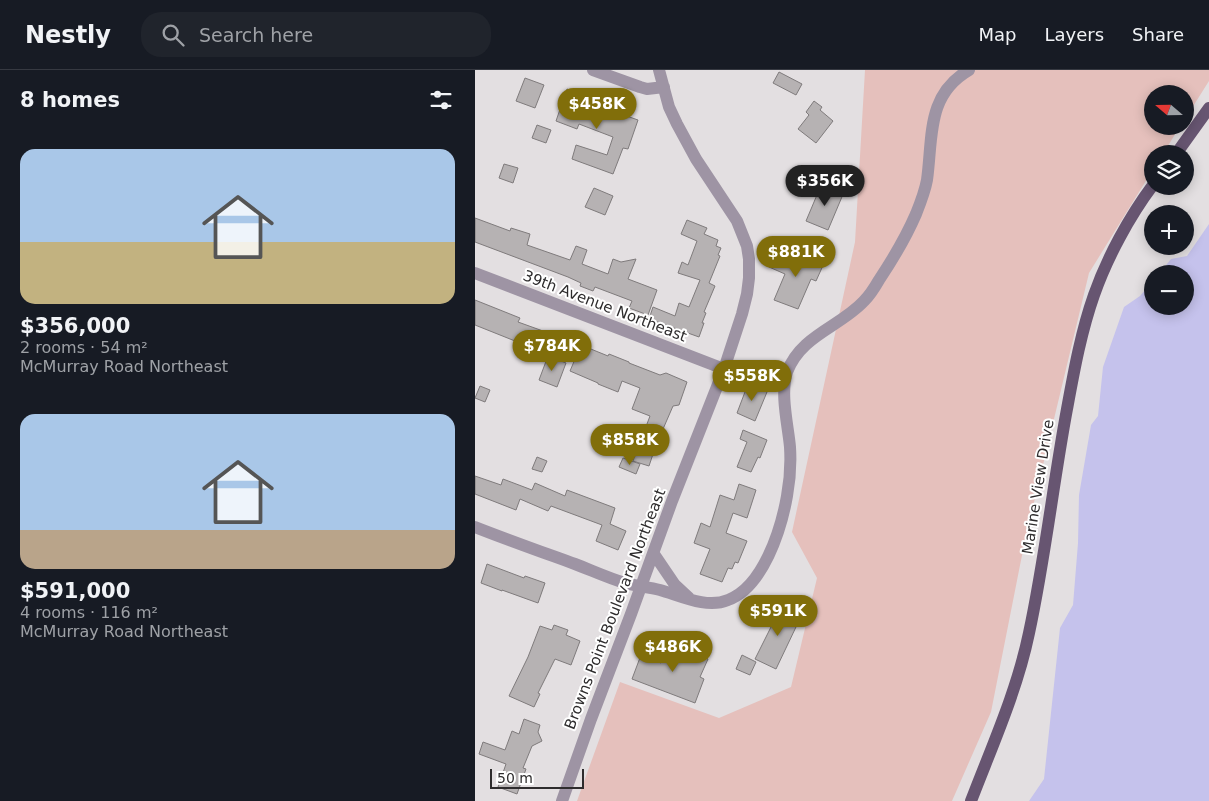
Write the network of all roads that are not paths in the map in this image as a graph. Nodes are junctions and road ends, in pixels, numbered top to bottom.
1 (593, 70) edge
2 (659, 70) edge
3 (969, 70) edge
4 (664, 87) junction
5 (1209, 108) edge
6 (1182, 145) edge
7 (1147, 195) edge
8 (475, 273) edge
9 (724, 370) junction
10 (475, 527) edge
11 (653, 554) junction
12 (642, 586) junction
13 (691, 599) junction
14 (562, 801) edge
15 (971, 801) edge

1 - 4 street
2 - 4 street, Browns Point Boulevard Northeast
3 - 13 street
4 - 9 street, Browns Point Boulevard Northeast
5 - 6 main road
7 - 15 main road, Marine View Drive
8 - 9 street, 39th Avenue Northeast
9 - 11 street, Browns Point Boulevard Northeast
10 - 12 street
11 - 12 street, Browns Point Boulevard Northeast
11 - 13 street
12 - 13 street
12 - 14 street, Browns Point Boulevard Northeast

